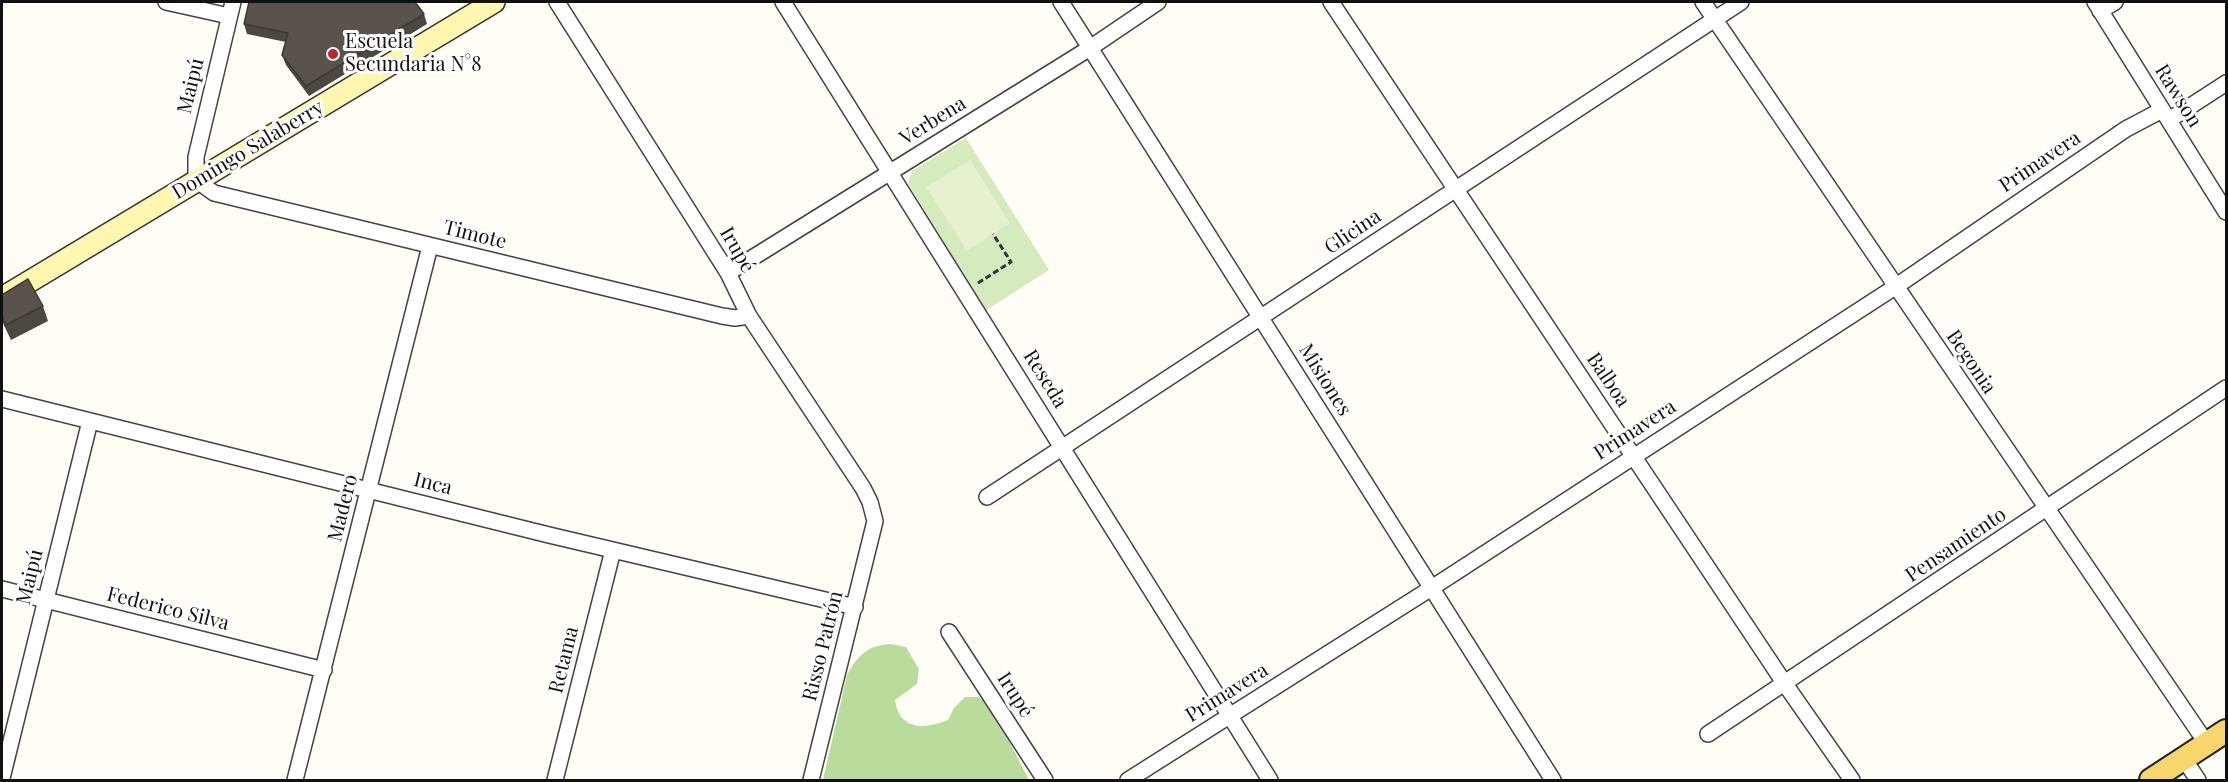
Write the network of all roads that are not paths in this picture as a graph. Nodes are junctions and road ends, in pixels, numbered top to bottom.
1 (166, 2) edge
2 (494, 2) edge
3 (557, 2) edge
4 (783, 2) edge
5 (1061, 2) edge
6 (1158, 2) edge
7 (1331, 2) edge
8 (1703, 2) edge
9 (1741, 2) edge
10 (2115, 2) edge
11 (2097, 6) edge
12 (231, 9) edge
13 (1714, 18) junction
14 (1090, 48) junction
15 (2226, 83) edge
16 (2165, 115) junction
17 (890, 173) junction
18 (196, 180) junction
19 (1456, 189) junction
20 (2226, 212) edge
21 (430, 246) junction
22 (728, 273) junction
23 (1894, 287) junction
24 (2, 298) edge
25 (749, 316) junction
26 (1262, 318) junction
27 (2226, 388) edge
28 (2, 399) edge
29 (90, 421) junction
30 (1063, 447) junction
31 (1634, 456) junction
32 (369, 490) junction
33 (987, 497) dead end
34 (2047, 509) junction
35 (875, 521) joint
36 (613, 550) junction
37 (2, 589) edge
38 (1430, 589) junction
39 (46, 600) junction
40 (855, 608) junction
41 (949, 632) dead end
42 (324, 670) junction
43 (1785, 684) junction
44 (1230, 715) junction
45 (2226, 731) edge
46 (1708, 734) dead end
47 (2207, 744) junction
48 (2184, 759) junction
49 (2, 778) edge
50 (296, 780) edge
51 (555, 780) edge
52 (811, 780) edge
53 (1045, 780) edge
54 (1128, 780) edge
55 (1270, 780) edge
56 (1553, 780) edge
57 (1852, 780) edge
58 (2151, 780) edge
59 (2198, 780) edge

1 - 12 street
2 - 18 street, Domingo Salaberry
3 - 22 street, Irupé
4 - 17 street, Reseda
5 - 14 street, Misiones
6 - 14 street, Verbena
7 - 19 street, Balboa
8 - 13 street, Begonia
9 - 13 street, Glicina
10 - 11 street
11 - 16 street, Rawson
12 - 18 street, Maipú
13 - 19 street, Glicina
13 - 23 street, Begonia
14 - 17 street, Verbena
14 - 26 street, Misiones
15 - 16 street, Primavera
16 - 20 street, Rawson
16 - 23 street, Primavera
17 - 22 street, Verbena
17 - 30 street, Reseda
18 - 21 street, Timote
18 - 24 street, Domingo Salaberry
19 - 26 street, Glicina
19 - 31 street, Balboa
21 - 25 street, Timote
21 - 32 street, Madero
22 - 25 street, Irupé
23 - 31 street, Primavera
23 - 34 street, Begonia
25 - 35 street, Irupé
26 - 30 street, Glicina
26 - 38 street, Misiones
27 - 34 street, Pensamiento
28 - 29 street, Inca
29 - 32 street, Inca
29 - 39 street, Maipú
30 - 33 street, Glicina
30 - 44 street, Reseda
31 - 38 street, Primavera
31 - 43 street, Balboa
32 - 36 street, Inca
32 - 42 street, Madero
34 - 43 street, Pensamiento
34 - 47 street, Begonia
35 - 40 street, Risso Patrón
36 - 40 street, Inca
36 - 51 street, Retama
37 - 39 street, Federico Silva
38 - 44 street, Primavera
38 - 56 street, Misiones
39 - 42 street, Federico Silva
39 - 49 street, Maipú
40 - 52 street, Risso Patrón
41 - 53 street, Irupé
42 - 50 street, Madero
43 - 46 street, Pensamiento
43 - 57 street, Balboa
44 - 54 street, Primavera
44 - 55 street, Reseda
45 - 47 main road
47 - 48 main road
48 - 58 main road
48 - 59 street

